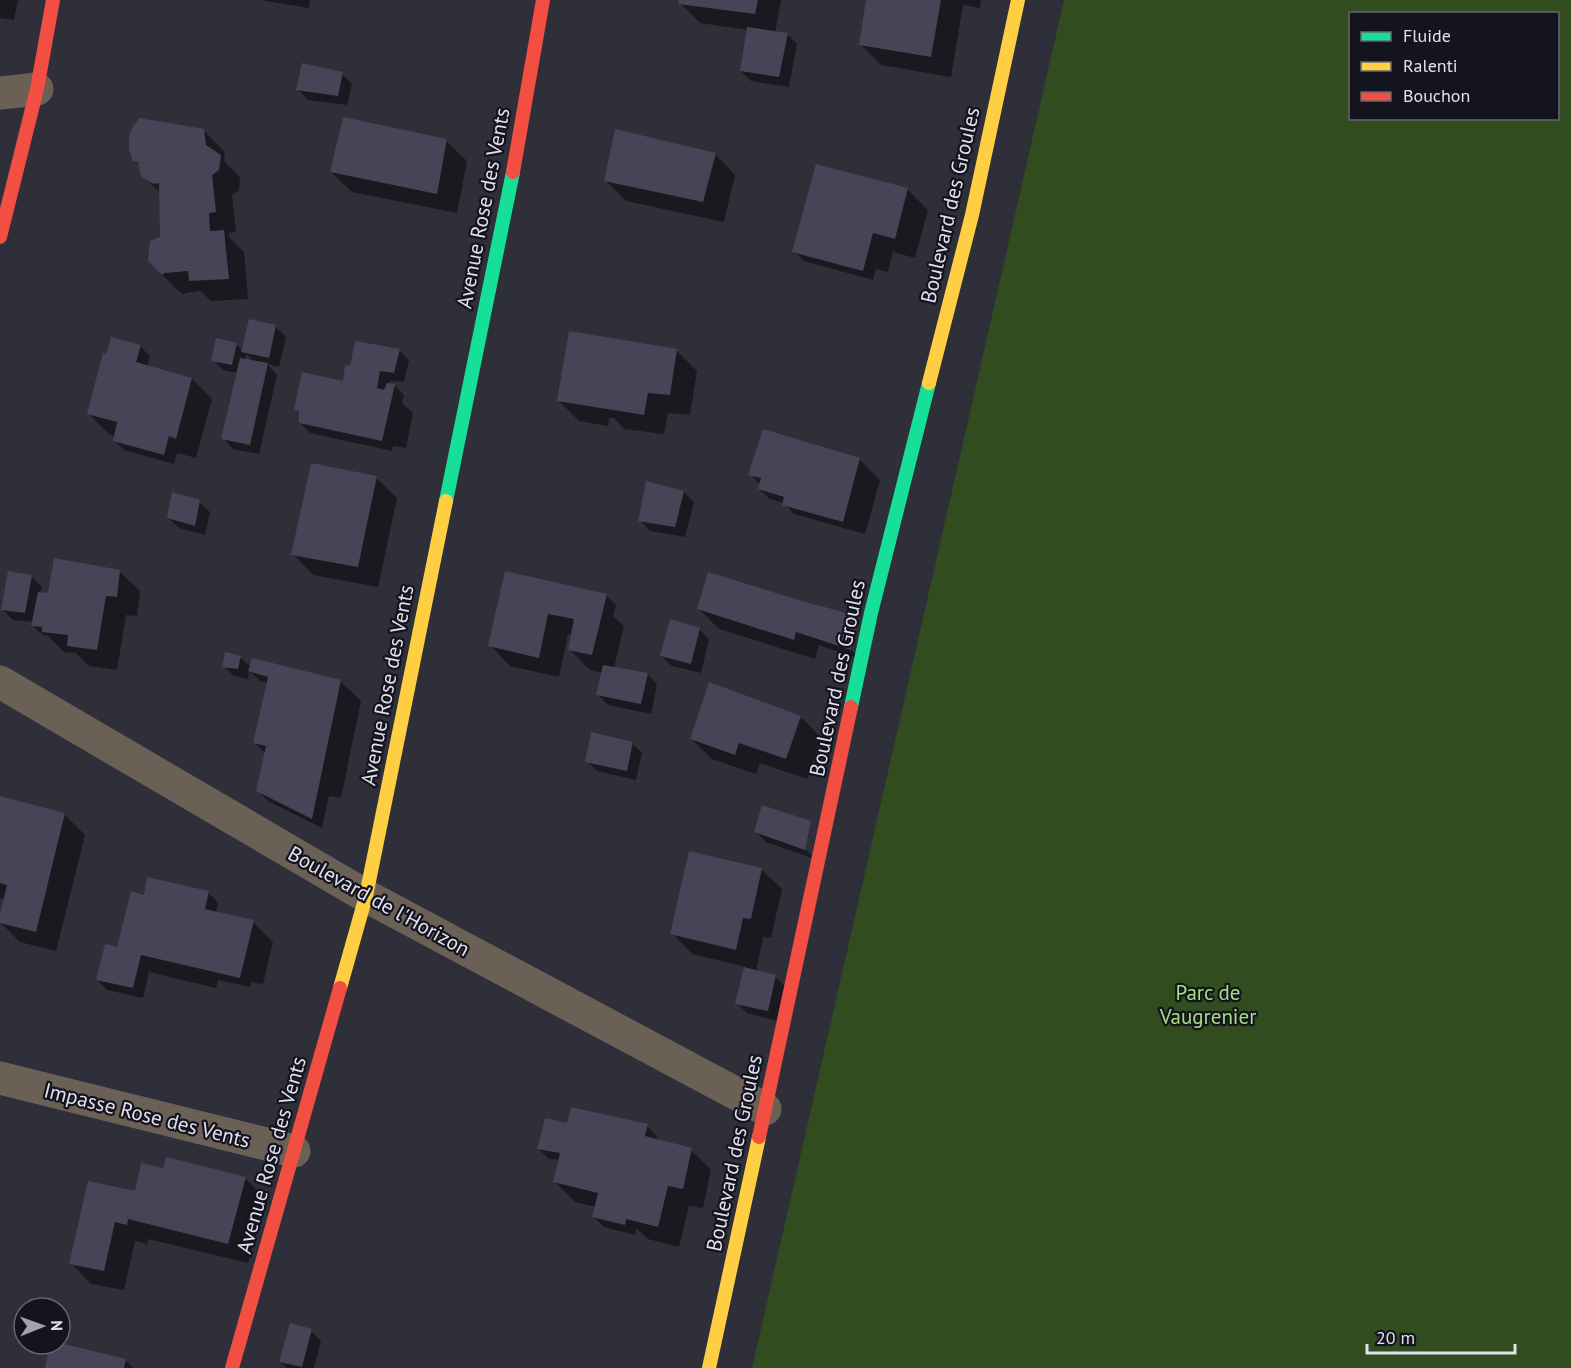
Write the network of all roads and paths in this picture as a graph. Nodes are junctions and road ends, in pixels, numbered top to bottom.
1 (53, 0) edge
2 (543, 0) edge
3 (1018, 0) edge
4 (37, 89) junction
5 (0, 93) edge
6 (0, 237) edge
7 (0, 682) edge
8 (366, 896) junction
9 (0, 1078) edge
10 (765, 1108) junction
11 (294, 1151) junction
12 (232, 1368) edge
13 (709, 1368) edge

1 - 4 street
2 - 8 street, Avenue Rose des Vents
3 - 10 street, Boulevard des Groules
4 - 5 street
4 - 6 street
7 - 8 street, Boulevard de l'Horizon
8 - 10 street, Boulevard de l'Horizon
8 - 11 street, Avenue Rose des Vents
9 - 11 street, Impasse Rose des Vents
10 - 13 street, Boulevard des Groules
11 - 12 street, Avenue Rose des Vents

